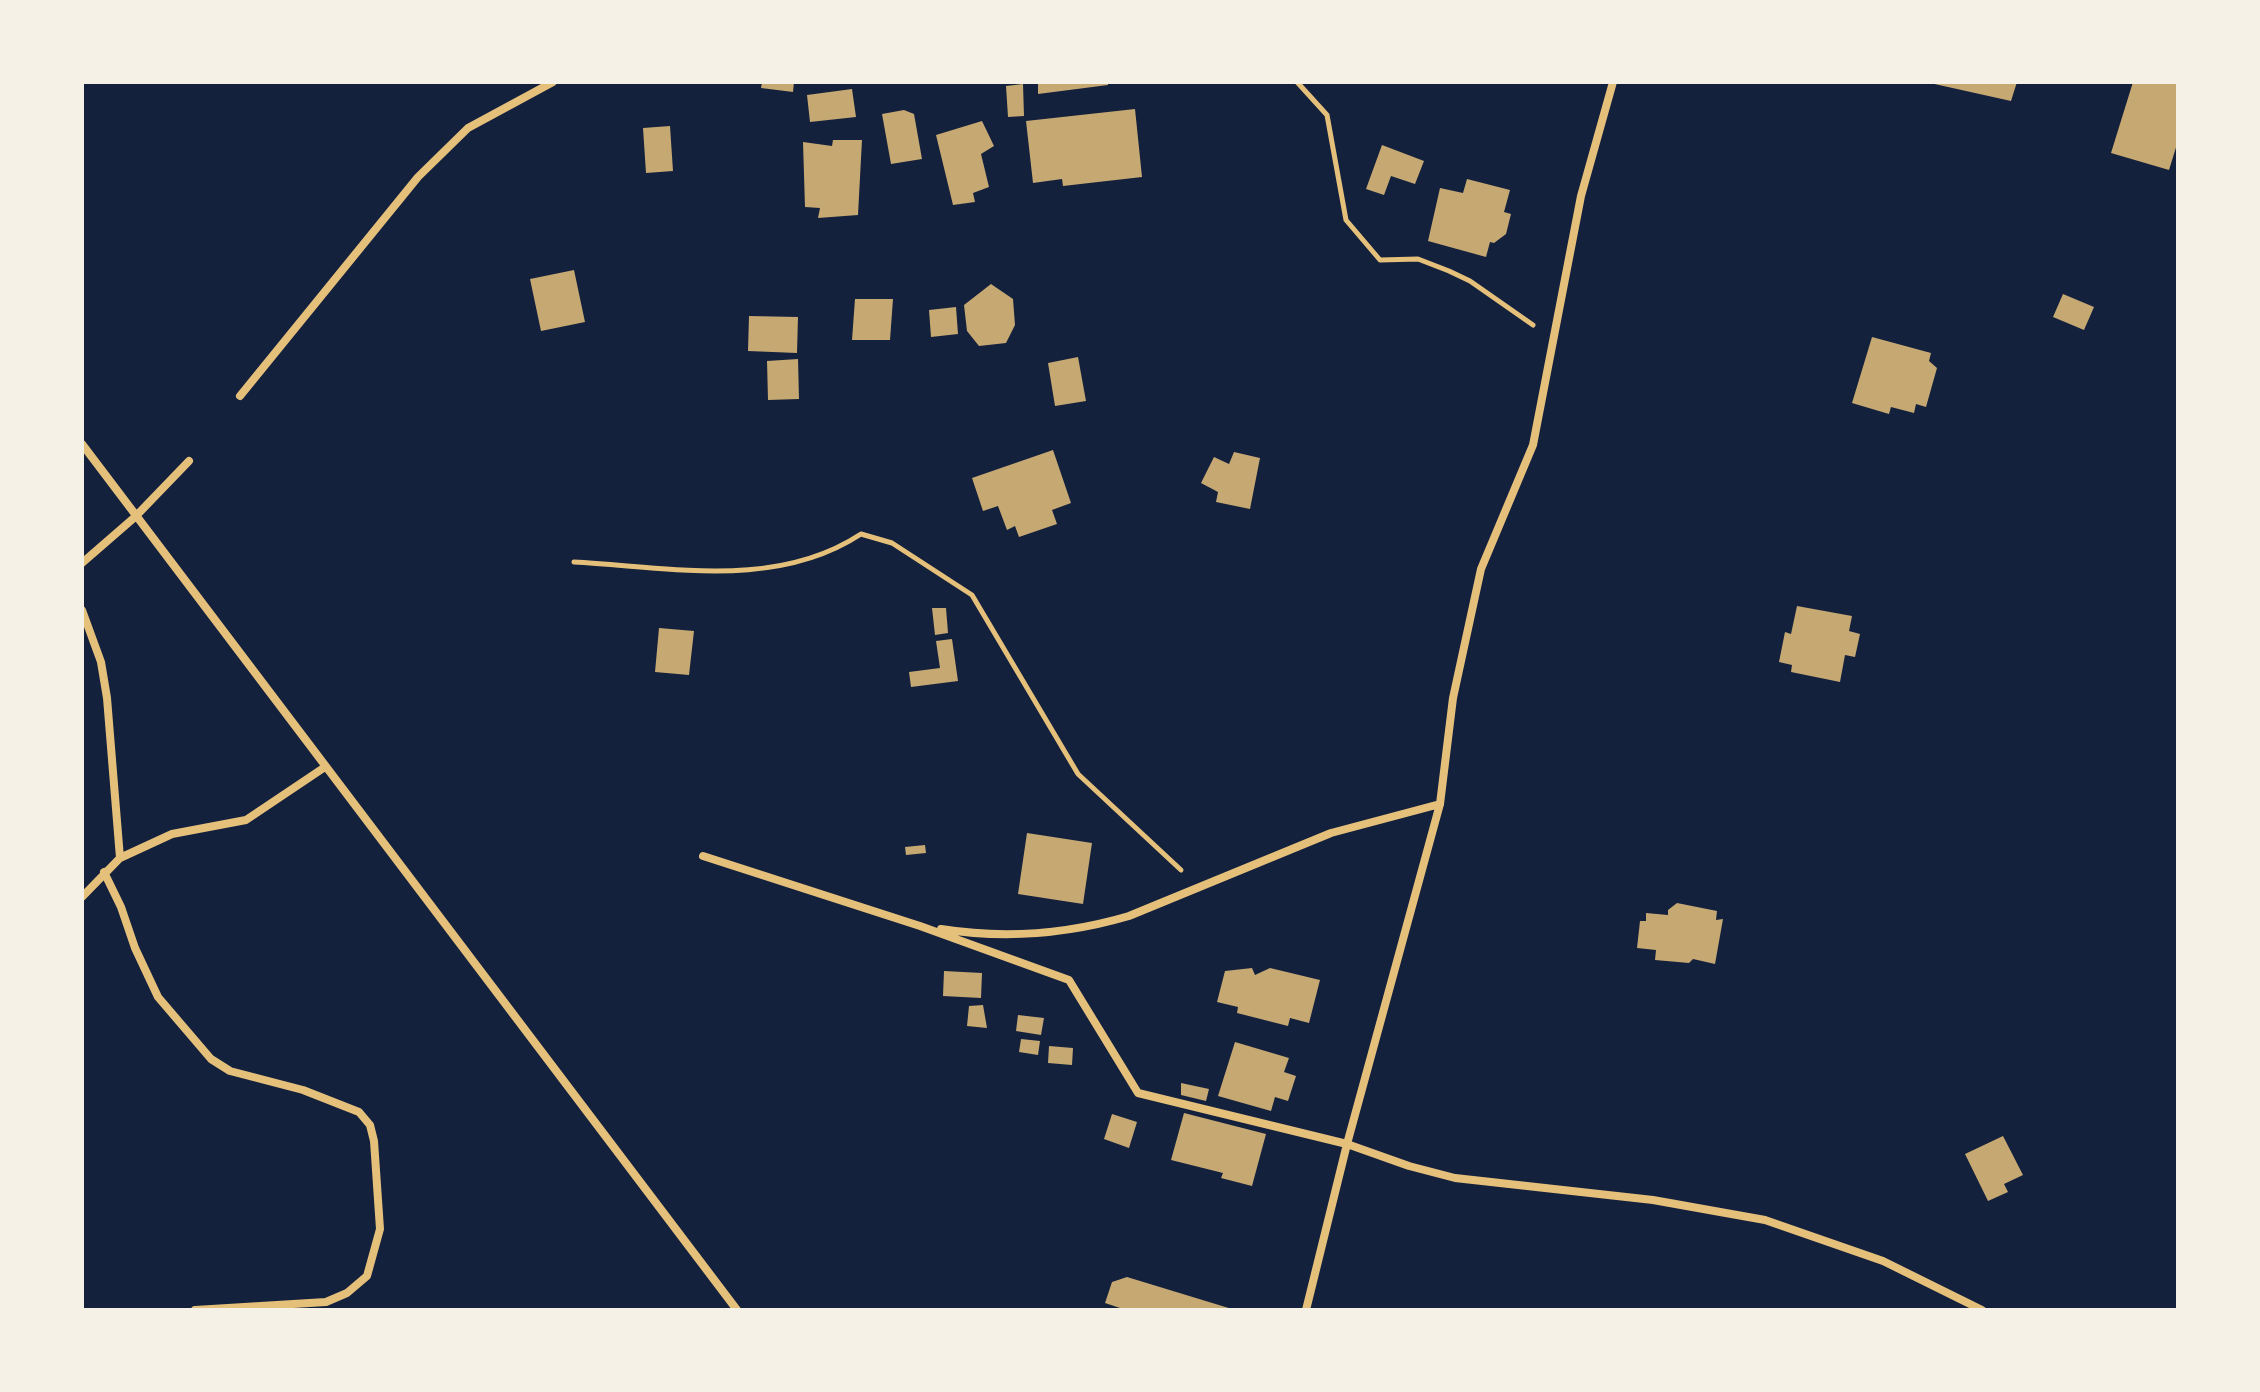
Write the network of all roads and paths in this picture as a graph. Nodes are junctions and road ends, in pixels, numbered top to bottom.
1 (553, 82) edge
2 (1297, 82) edge
3 (1613, 82) edge
4 (1553, 340) junction
5 (240, 396) dead end
6 (82, 444) edge
7 (189, 461) dead end
8 (135, 517) junction
9 (574, 562) dead end
10 (82, 563) edge
11 (82, 610) edge
12 (325, 767) junction
13 (1440, 804) junction
14 (703, 856) dead end
15 (120, 858) junction
16 (104, 872) junction
17 (1199, 887) junction
18 (82, 897) edge
19 (920, 926) junction
20 (1347, 1144) junction
21 (195, 1310) edge
22 (737, 1310) edge
23 (1306, 1310) edge
24 (1982, 1310) edge

1 - 5 street
2 - 4 path
3 - 4 street
4 - 13 street
6 - 8 street
7 - 8 street
8 - 10 street
8 - 12 street
9 - 17 path
11 - 15 street
12 - 15 street
12 - 22 street
13 - 17 street
13 - 20 street
14 - 19 street
15 - 16 street
16 - 18 street
16 - 21 street
17 - 19 street
19 - 20 street
20 - 23 street
20 - 24 street

